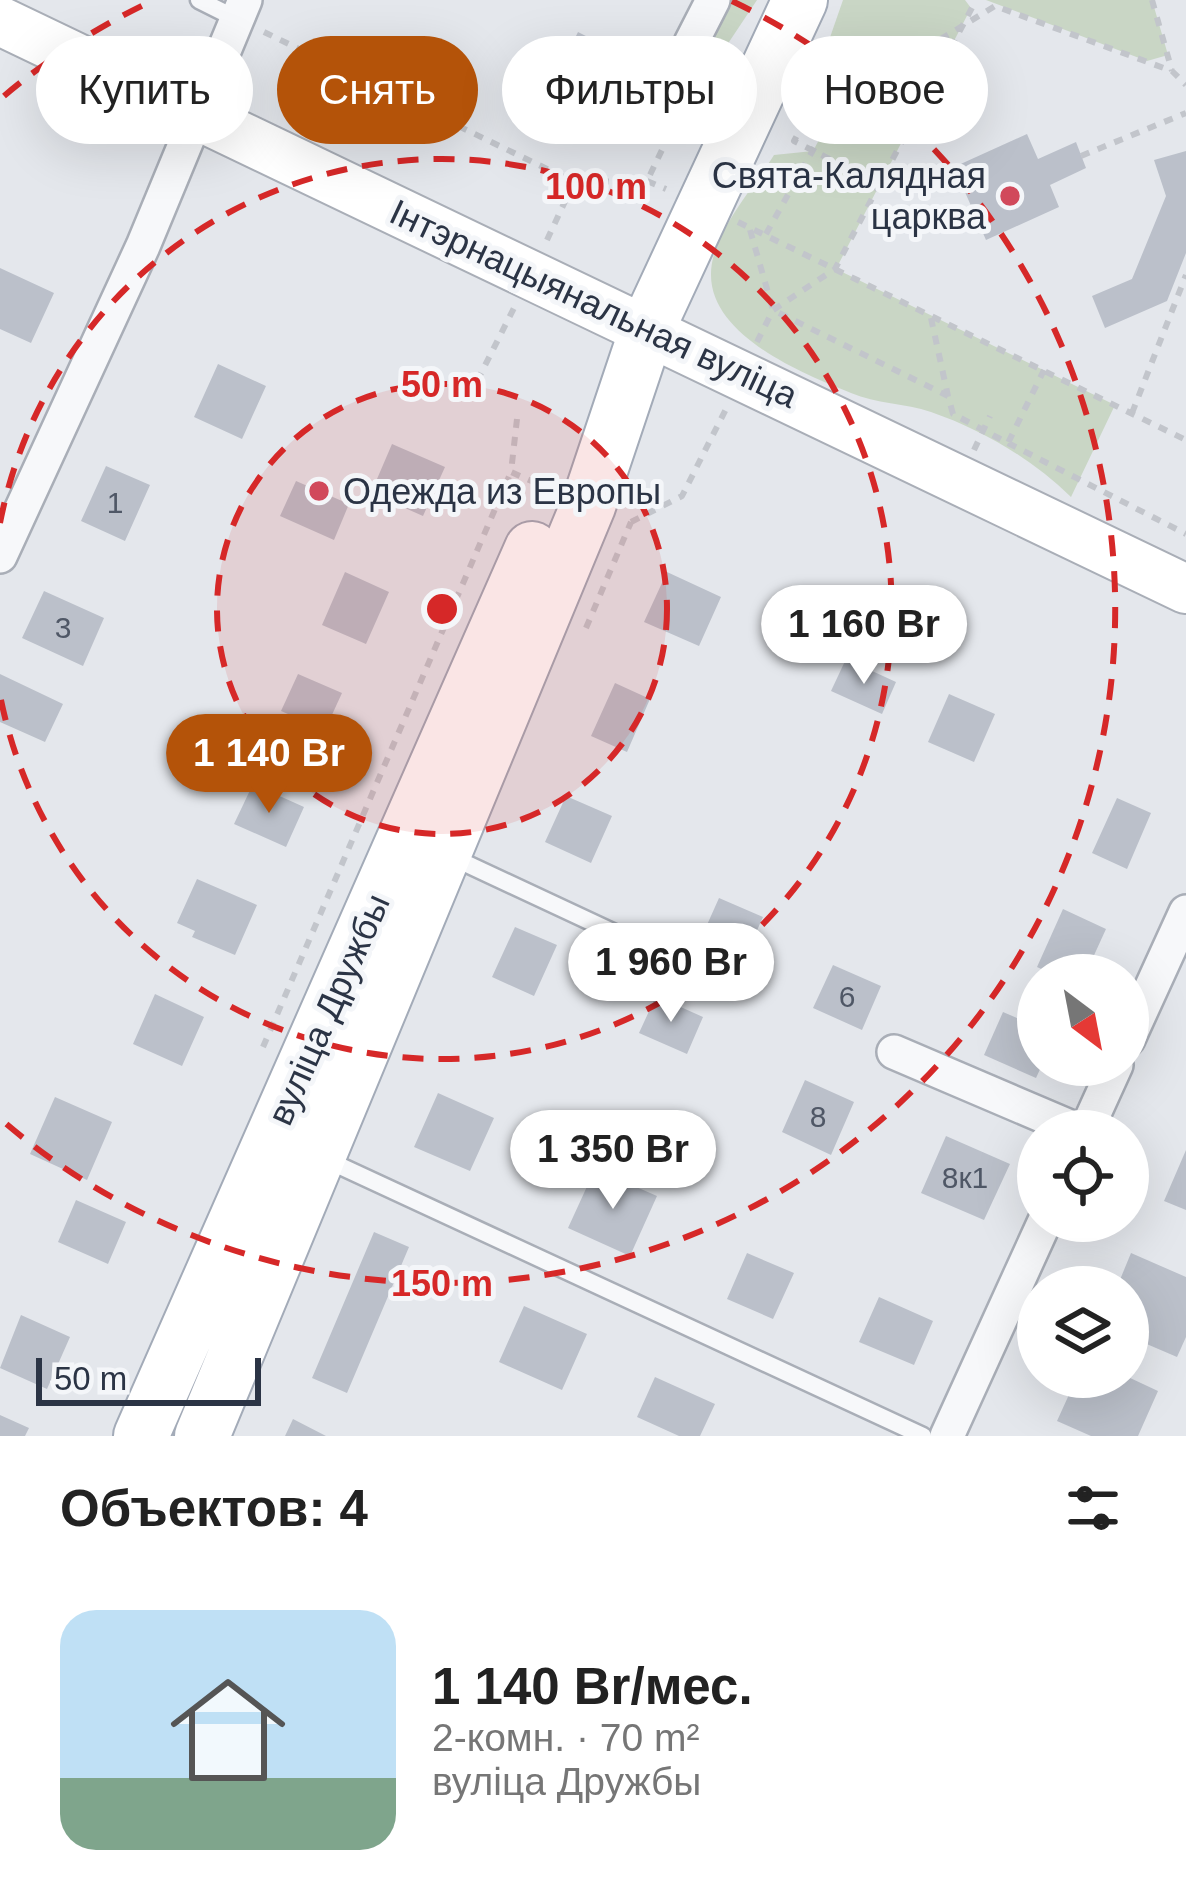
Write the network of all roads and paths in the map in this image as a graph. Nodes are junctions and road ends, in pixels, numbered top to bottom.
1 (200, 0) edge
2 (712, 0) edge
3 (800, 0) edge
4 (976, 0) edge
5 (1152, 0) edge
6 (241, 10) edge
7 (0, 21) edge
8 (962, 24) junction
9 (703, 36) edge
10 (943, 36) edge
11 (36, 38) edge
12 (1172, 71) junction
13 (1186, 85) edge
14 (1186, 113) edge
15 (253, 142) edge
16 (185, 144) edge
17 (662, 144) edge
18 (798, 144) edge
19 (817, 144) edge
20 (813, 151) junction
21 (1081, 156) dead end
22 (647, 181) junction
23 (574, 182) junction
24 (877, 183) junction
25 (725, 216) junction
26 (766, 235) junction
27 (836, 269) junction
28 (532, 273) junction
29 (1186, 275) edge
30 (773, 310) junction
31 (930, 315) junction
32 (648, 327) junction
33 (1044, 370) junction
34 (742, 373) junction
35 (948, 396) junction
36 (469, 397) dead end
37 (1132, 413) junction
38 (517, 419) dead end
39 (1186, 440) edge
40 (1008, 443) junction
41 (552, 490) junction
42 (1186, 534) edge
43 (1, 549) edge
44 (1186, 589) edge
45 (446, 854) junction
46 (1186, 912) edge
47 (664, 956) dead end
48 (1149, 993) edge
49 (894, 1052) dead end
50 (254, 1069) dead end
51 (1033, 1110) edge
52 (320, 1156) junction
53 (1035, 1242) edge
54 (141, 1436) edge
55 (202, 1436) edge
56 (923, 1436) edge
57 (947, 1436) edge

1 - 6 lane
2 - 9 street
3 - 25 main road, вуліца Дружбы
4 - 8 path
5 - 12 path
6 - 23 path
7 - 11 main road, Інтэрнацыянальная вуліца
8 - 10 path
8 - 12 path
8 - 24 path
12 - 13 path
14 - 21 path
15 - 28 main road, Інтэрнацыянальная вуліца
16 - 43 street
17 - 22 path
18 - 20 path
19 - 20 path
20 - 24 path
20 - 26 path
22 - 23 path
22 - 25 path
23 - 28 path
24 - 27 path
25 - 26 path
25 - 30 path
25 - 32 main road, вуліца Дружбы
26 - 27 path
27 - 30 path
27 - 31 path
28 - 32 main road, Інтэрнацыянальная вуліца
28 - 36 path
29 - 37 path
30 - 34 path
30 - 35 path
31 - 33 path
31 - 35 path
32 - 34 main road, Інтэрнацыянальная вуліца
32 - 41 main road, вуліца Дружбы
33 - 37 path
33 - 40 path
34 - 41 path
34 - 44 main road, Інтэрнацыянальная вуліца
35 - 40 path
37 - 39 path
38 - 41 path
40 - 42 path
41 - 45 main road, вуліца Дружбы
41 - 50 path
41 - 54 main road, вуліца Дружбы
45 - 47 lane
45 - 52 main road, вуліца Дружбы
46 - 48 street
49 - 51 street
52 - 55 main road, вуліца Дружбы
52 - 56 lane
53 - 57 street

